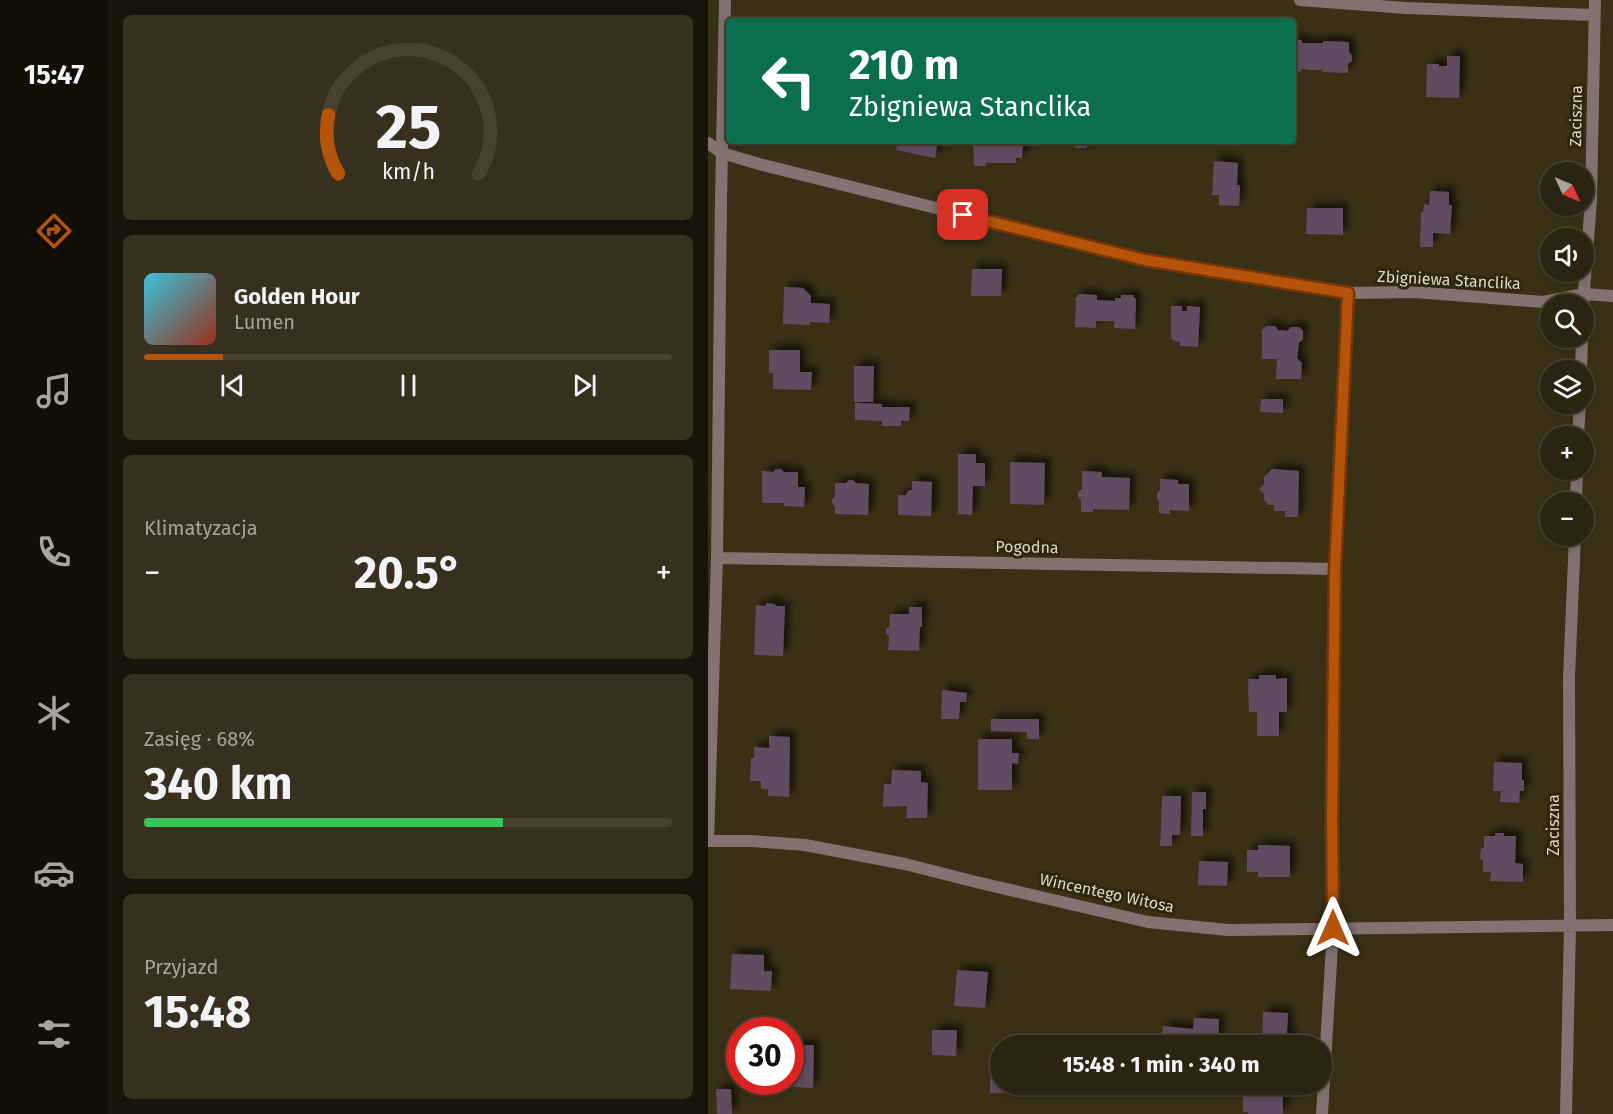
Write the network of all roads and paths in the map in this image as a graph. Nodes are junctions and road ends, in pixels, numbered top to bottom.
1 (725, 0) edge
2 (1300, 0) edge
3 (1595, 0) edge
4 (1594, 15) junction
5 (708, 143) edge
6 (722, 153) junction
7 (1348, 293) junction
8 (1583, 294) edge
9 (1613, 296) edge
10 (1594, 298) edge
11 (1540, 302) edge
12 (1575, 546) edge
13 (717, 558) junction
14 (1335, 569) junction
15 (708, 841) edge
16 (1613, 924) edge
17 (1570, 925) junction
18 (1333, 928) junction
19 (1322, 1114) edge
20 (1566, 1114) edge

1 - 6 street
2 - 4 street
3 - 4 street, Zaciszna
4 - 8 street, Zaciszna
5 - 6 street, Zbigniewa Stanclika
6 - 7 street, Zbigniewa Stanclika
6 - 13 street
7 - 11 street, Zbigniewa Stanclika
7 - 14 street
9 - 10 street, Zbigniewa Stanclika
12 - 17 street, Zaciszna
13 - 14 street, Pogodna
13 - 15 street
14 - 18 street
15 - 18 street, Wincentego Witosa
16 - 17 street, Wincentego Witosa
17 - 18 street, Wincentego Witosa
17 - 20 street, Zaciszna
18 - 19 street

